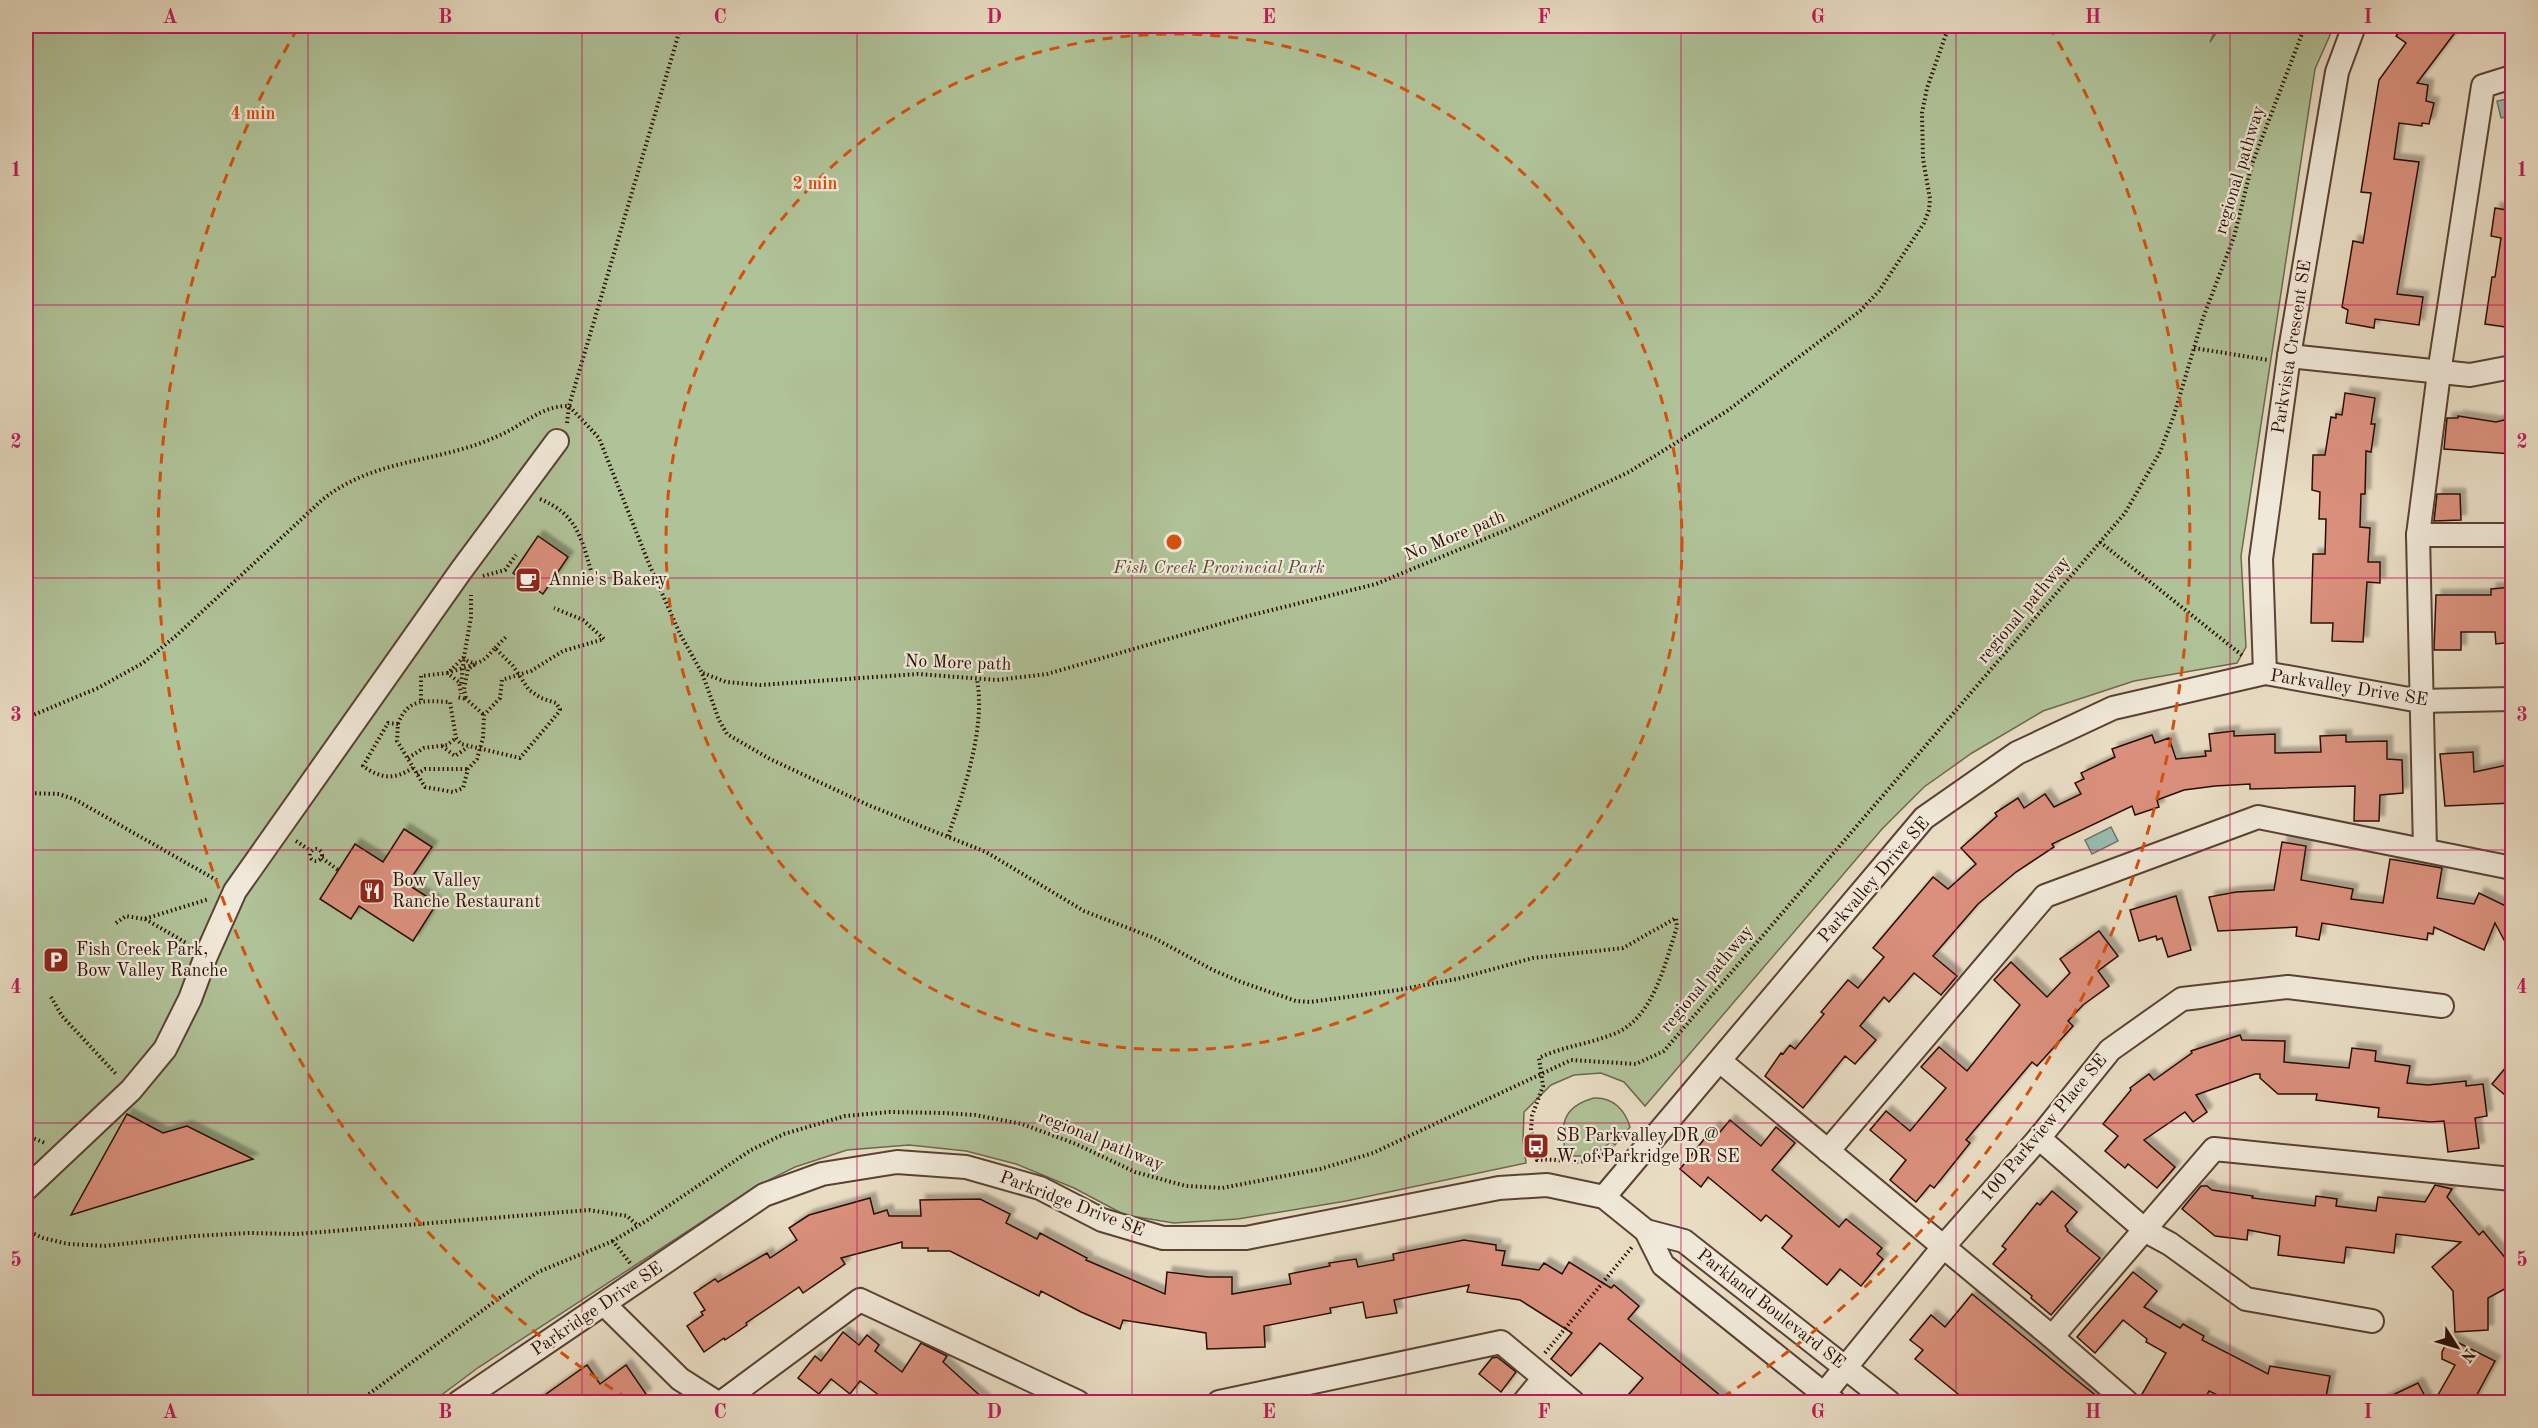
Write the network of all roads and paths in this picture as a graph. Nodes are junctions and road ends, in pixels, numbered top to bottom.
1 (681, 26) edge
2 (1949, 26) edge
3 (2305, 26) edge
4 (2354, 26) edge
5 (2512, 78) edge
6 (2194, 348) junction
7 (2289, 357) junction
8 (2512, 367) edge
9 (2439, 373) junction
10 (569, 406) junction
11 (557, 441) dead end
12 (525, 485) junction
13 (2512, 535) edge
14 (2418, 536) junction
15 (2100, 542) junction
16 (516, 555) dead end
17 (591, 571) dead end
18 (464, 576) junction
19 (554, 608) dead end
20 (506, 638) dead end
21 (495, 648) junction
22 (464, 657) junction
23 (476, 664) junction
24 (463, 667) junction
25 (447, 673) junction
26 (702, 673) junction
27 (519, 674) junction
28 (2265, 674) junction
29 (977, 679) junction
30 (459, 696) junction
31 (466, 699) junction
32 (2512, 699) edge
33 (421, 700) junction
34 (2420, 701) junction
35 (450, 702) junction
36 (484, 715) junction
37 (26, 718) edge
38 (398, 724) junction
39 (456, 738) junction
40 (442, 746) junction
41 (469, 747) junction
42 (480, 748) junction
43 (408, 758) junction
44 (413, 768) junction
45 (468, 769) junction
46 (417, 774) junction
47 (26, 793) edge
48 (948, 836) junction
49 (2425, 850) junction
50 (322, 858) dead end
51 (2512, 868) edge
52 (338, 870) dead end
53 (235, 891) junction
54 (144, 919) junction
55 (116, 923) dead end
56 (206, 956) junction
57 (51, 997) dead end
58 (2442, 1006) dead end
59 (1720, 1061) junction
60 (1541, 1074) junction
61 (131, 1090) junction
62 (2039, 1138) junction
63 (1613, 1146) dead end
64 (1828, 1151) junction
65 (2512, 1179) edge
66 (26, 1189) edge
67 (1604, 1197) junction
68 (638, 1226) junction
69 (26, 1230) edge
70 (1646, 1231) junction
71 (2146, 1231) junction
72 (613, 1241) junction
73 (1944, 1246) junction
74 (641, 1278) junction
75 (604, 1304) junction
76 (2372, 1321) dead end
77 (2052, 1337) junction
78 (1846, 1367) junction
79 (1538, 1373) junction
80 (1829, 1398) edge
81 (358, 1402) edge
82 (459, 1402) edge
83 (716, 1402) edge
84 (722, 1402) edge
85 (1078, 1402) edge
86 (1218, 1402) edge
87 (1524, 1402) edge
88 (1573, 1402) edge
89 (1889, 1402) edge
90 (2127, 1402) edge

1 - 10 path
2 - 29 path, No More path
3 - 6 path, regional pathway
4 - 7 street, Parkvista Crescent SE
5 - 9 street
6 - 7 path
6 - 15 path, regional pathway
7 - 9 street
7 - 28 street, Parkvista Crescent SE
8 - 9 street
9 - 14 street
10 - 26 path
10 - 37 path
11 - 12 street
12 - 17 path
12 - 18 street
13 - 14 street
14 - 34 street
15 - 28 path
15 - 60 path, regional pathway
16 - 18 path
18 - 22 path
18 - 53 street
19 - 27 path
20 - 21 path
21 - 23 path
21 - 27 path
22 - 23 path
22 - 24 path
22 - 25 path
23 - 24 path
23 - 31 path
24 - 25 path
24 - 30 path
25 - 30 path
25 - 33 path
26 - 29 path, No More path
26 - 48 path
27 - 36 path
27 - 42 path
28 - 34 street, Parkvalley Drive SE
28 - 59 street, Parkvalley Drive SE
29 - 48 path
30 - 31 path
30 - 35 path
31 - 36 path
32 - 34 street, Parkvalley Drive SE
33 - 35 path
33 - 38 path
34 - 49 street
35 - 39 path
36 - 42 path
38 - 43 path
38 - 44 path
39 - 40 path
39 - 41 path
40 - 41 path
40 - 43 path
41 - 42 path
42 - 45 path
43 - 44 path
44 - 46 path
45 - 46 path
45 - 46 path
47 - 53 path
48 - 60 path
49 - 51 street
49 - 64 street
50 - 52 path
53 - 54 path
53 - 56 street
54 - 55 path
54 - 56 path
56 - 61 street
57 - 61 path
58 - 62 street, 100 Parkview Place SE
59 - 64 street
59 - 67 street, Parkvalley Drive SE
60 - 63 path
60 - 68 path, regional pathway
61 - 66 street
62 - 71 street
62 - 73 street, 100 Parkview Place SE
64 - 73 street
65 - 71 street
67 - 70 street, Parkland Boulevard SE
67 - 74 street, Parkridge Drive SE
68 - 69 path
68 - 72 path, regional pathway
70 - 78 street, Parkland Boulevard SE
70 - 79 path
70 - 80 street, Parkland Boulevard SE
71 - 76 street
71 - 77 street
72 - 74 path
72 - 81 path, regional pathway
73 - 77 street
73 - 78 street, 100 Parkview Place SE
74 - 75 street, Parkridge Drive SE
75 - 82 street, Parkridge Drive SE
75 - 83 street
77 - 90 street
78 - 80 street, 100 Parkview Place SE
78 - 89 street, Parkland Boulevard SE
79 - 86 street
79 - 87 street
79 - 88 street
84 - 85 street

